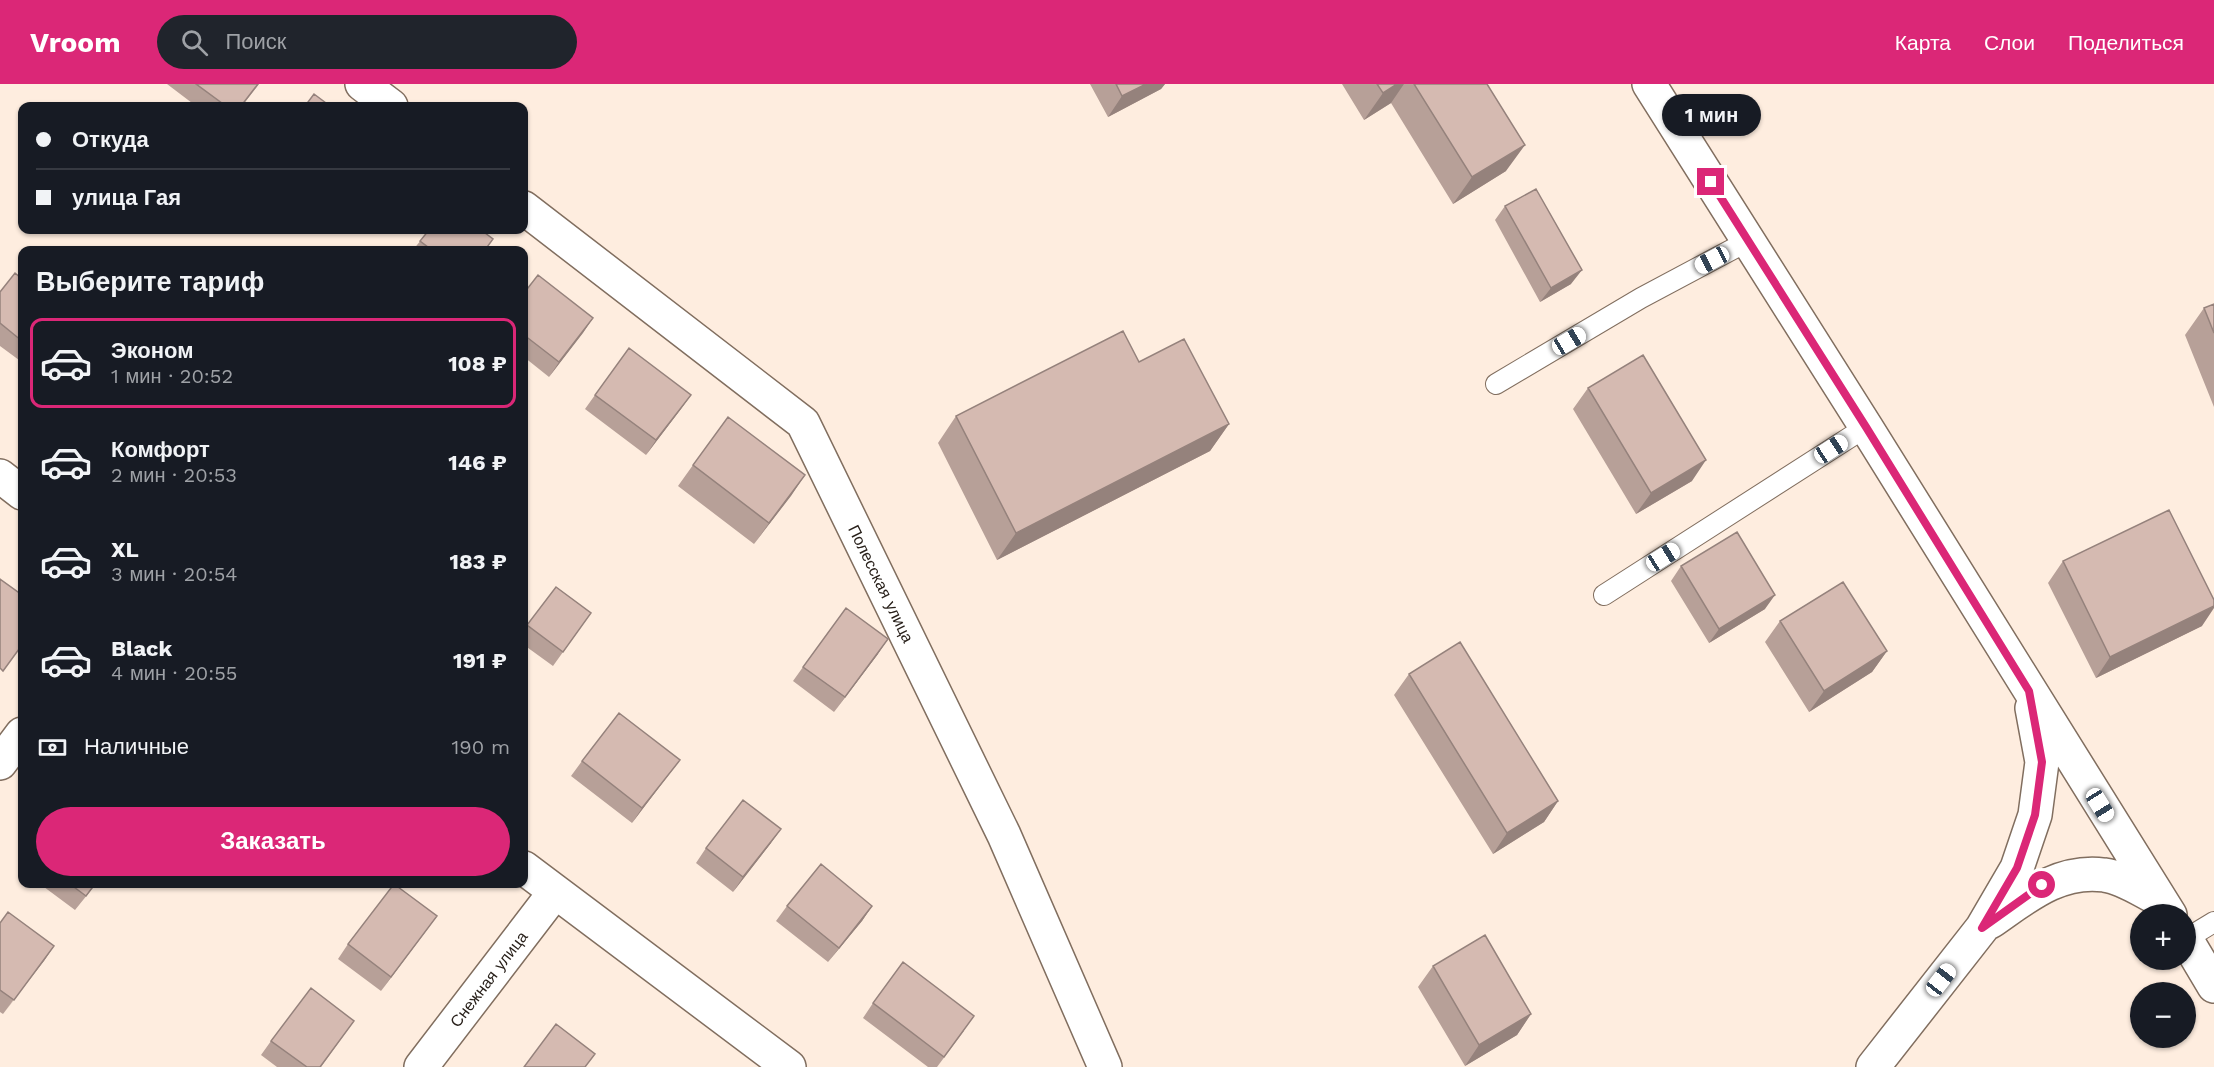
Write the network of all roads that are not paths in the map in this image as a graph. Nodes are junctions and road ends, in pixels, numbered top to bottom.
1 (362, 84) edge
2 (1649, 84) edge
3 (387, 102) edge
4 (528, 211) edge
5 (1748, 241) junction
6 (1496, 384) dead end
7 (1866, 427) junction
8 (0, 476) edge
9 (18, 490) edge
10 (1604, 595) dead end
11 (2029, 691) junction
12 (18, 739) edge
13 (0, 763) edge
14 (528, 871) edge
15 (555, 892) junction
16 (2159, 904) edge
17 (2163, 904) edge
18 (2214, 922) edge
19 (1982, 928) junction
20 (2196, 933) edge
21 (2196, 956) edge
22 (2214, 986) edge
23 (421, 1067) edge
24 (789, 1067) edge
25 (1105, 1067) edge
26 (1873, 1067) edge

1 - 3 street
2 - 5 street
4 - 25 street, Полесская улица
5 - 6 lane
5 - 7 street
7 - 10 lane
7 - 11 street
8 - 9 street
11 - 17 street
11 - 19 street
12 - 13 street
14 - 15 street
15 - 23 street, Снежная улица
15 - 24 street
16 - 19 street
18 - 20 lane
19 - 26 street
21 - 22 street

